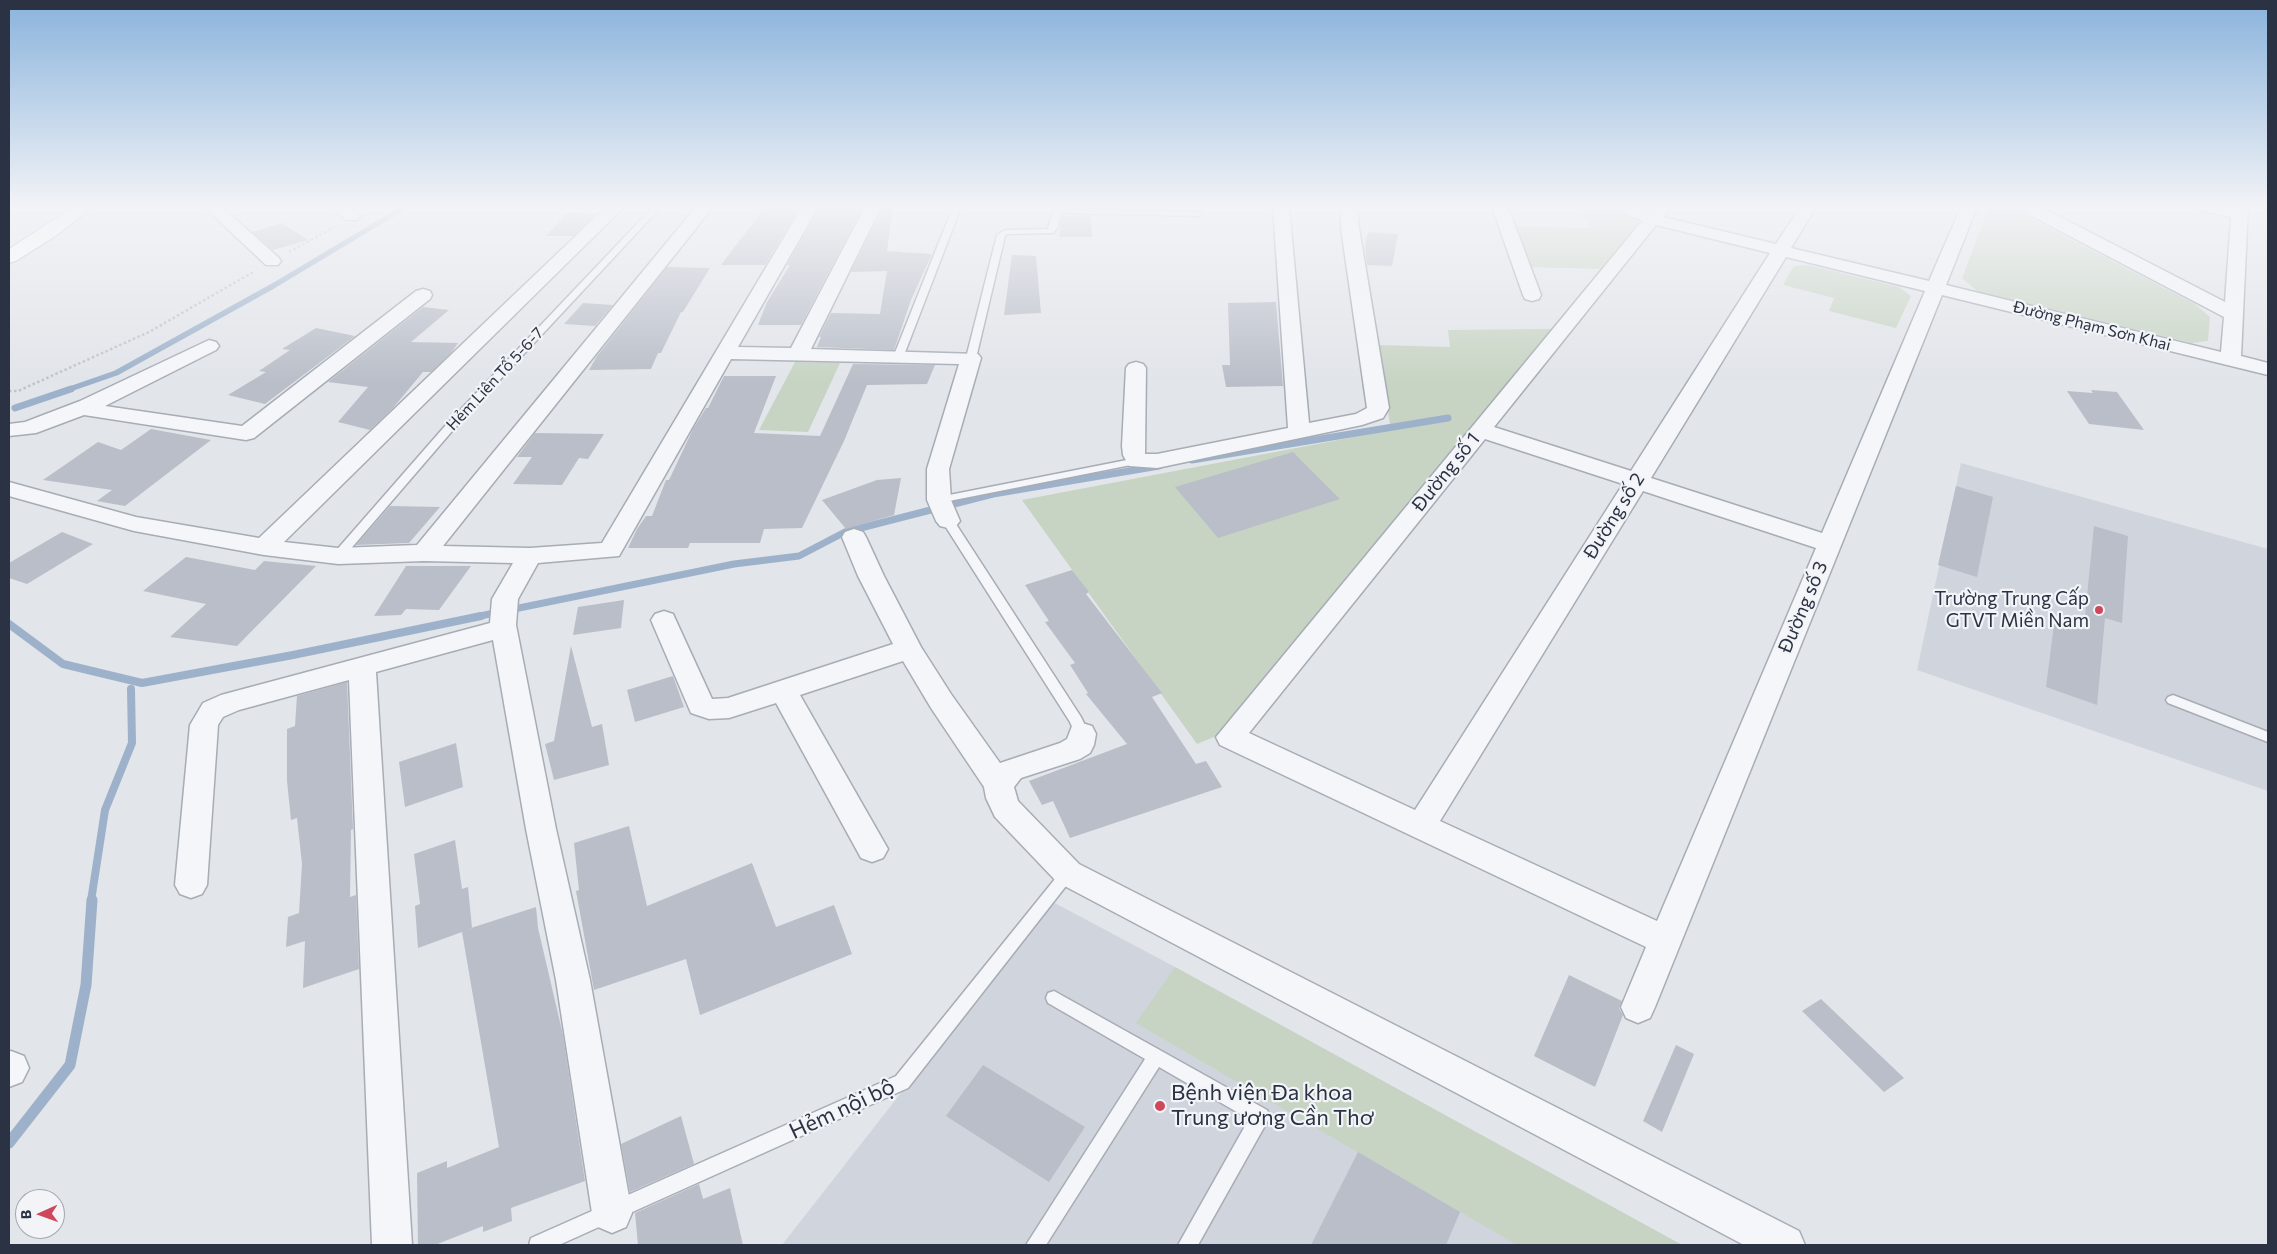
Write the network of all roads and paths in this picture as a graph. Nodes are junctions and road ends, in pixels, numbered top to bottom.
1 (264, 266) edge
2 (556, 266) edge
3 (602, 266) edge
4 (657, 266) edge
5 (777, 266) edge
6 (843, 266) edge
7 (934, 266) edge
8 (994, 266) edge
9 (1286, 266) edge
10 (1356, 266) edge
11 (1521, 266) edge
12 (1614, 266) edge
13 (1771, 266) edge
14 (1840, 266) edge
15 (1945, 266) edge
16 (2141, 266) edge
17 (2237, 266) edge
18 (1936, 289) junction
19 (423, 295) dead end
20 (1532, 295) dead end
21 (2234, 314) junction
22 (209, 346) dead end
23 (727, 353) junction
24 (798, 354) junction
25 (899, 355) junction
26 (971, 358) junction
27 (2231, 360) junction
28 (1136, 368) dead end
29 (2268, 369) edge
30 (9, 391) edge
31 (88, 406) junction
32 (9, 430) edge
33 (1480, 430) junction
34 (1299, 431) junction
35 (1137, 461) junction
36 (1636, 481) junction
37 (9, 489) edge
38 (944, 511) junction
39 (854, 537) dead end
40 (1830, 544) junction
41 (264, 548) junction
42 (424, 553) junction
43 (338, 556) junction
44 (530, 556) junction
45 (504, 620) junction
46 (664, 620) dead end
47 (909, 648) junction
48 (362, 668) junction
49 (783, 690) junction
50 (2172, 700) dead end
51 (1082, 734) joint
52 (2268, 737) edge
53 (1000, 784) junction
54 (1421, 826) junction
55 (872, 849) dead end
56 (1068, 873) junction
57 (191, 885) dead end
58 (1665, 940) junction
59 (1054, 998) dead end
60 (1638, 1007) dead end
61 (1156, 1056) junction
62 (612, 1214) junction
63 (392, 1245) edge
64 (538, 1245) edge
65 (1035, 1245) edge
66 (1188, 1245) edge
67 (1785, 1245) edge

1 - 30 path
2 - 41 street
3 - 43 lane, Hẻm Liên Tổ 5-6-7
4 - 42 street
5 - 23 street
6 - 24 street
7 - 25 lane
8 - 26 lane
9 - 34 street
10 - 34 street
11 - 20 street
12 - 33 street, Đường số 1
13 - 36 street, Đường số 2
14 - 18 street, Đường Phạm Sơn Khai
15 - 18 street, Đường số 3
16 - 21 street
17 - 21 street
18 - 27 street, Đường Phạm Sơn Khai
18 - 40 street, Đường số 3
19 - 31 street
21 - 27 street
22 - 31 street
23 - 24 street
23 - 44 street
24 - 25 street
25 - 26 street
26 - 38 street
27 - 29 street, Đường Phạm Sơn Khai
28 - 35 street
31 - 32 street
33 - 36 street
33 - 54 street, Đường số 1
34 - 35 street
35 - 38 lane
36 - 40 street
36 - 54 street, Đường số 2
37 - 41 street
38 - 51 lane
39 - 47 street
40 - 58 street, Đường số 3
41 - 43 street
42 - 43 street
42 - 44 street
44 - 45 street
45 - 48 street
45 - 62 street
46 - 49 street
47 - 49 street
47 - 53 street
48 - 57 street
48 - 63 street
49 - 55 street
50 - 52 lane
51 - 53 street
53 - 56 street
54 - 58 street
56 - 62 lane, Hẻm nội bộ
56 - 67 street
58 - 60 street, Đường số 3
59 - 61 lane
61 - 65 lane
61 - 66 lane
62 - 64 lane, Hẻm nội bộ

